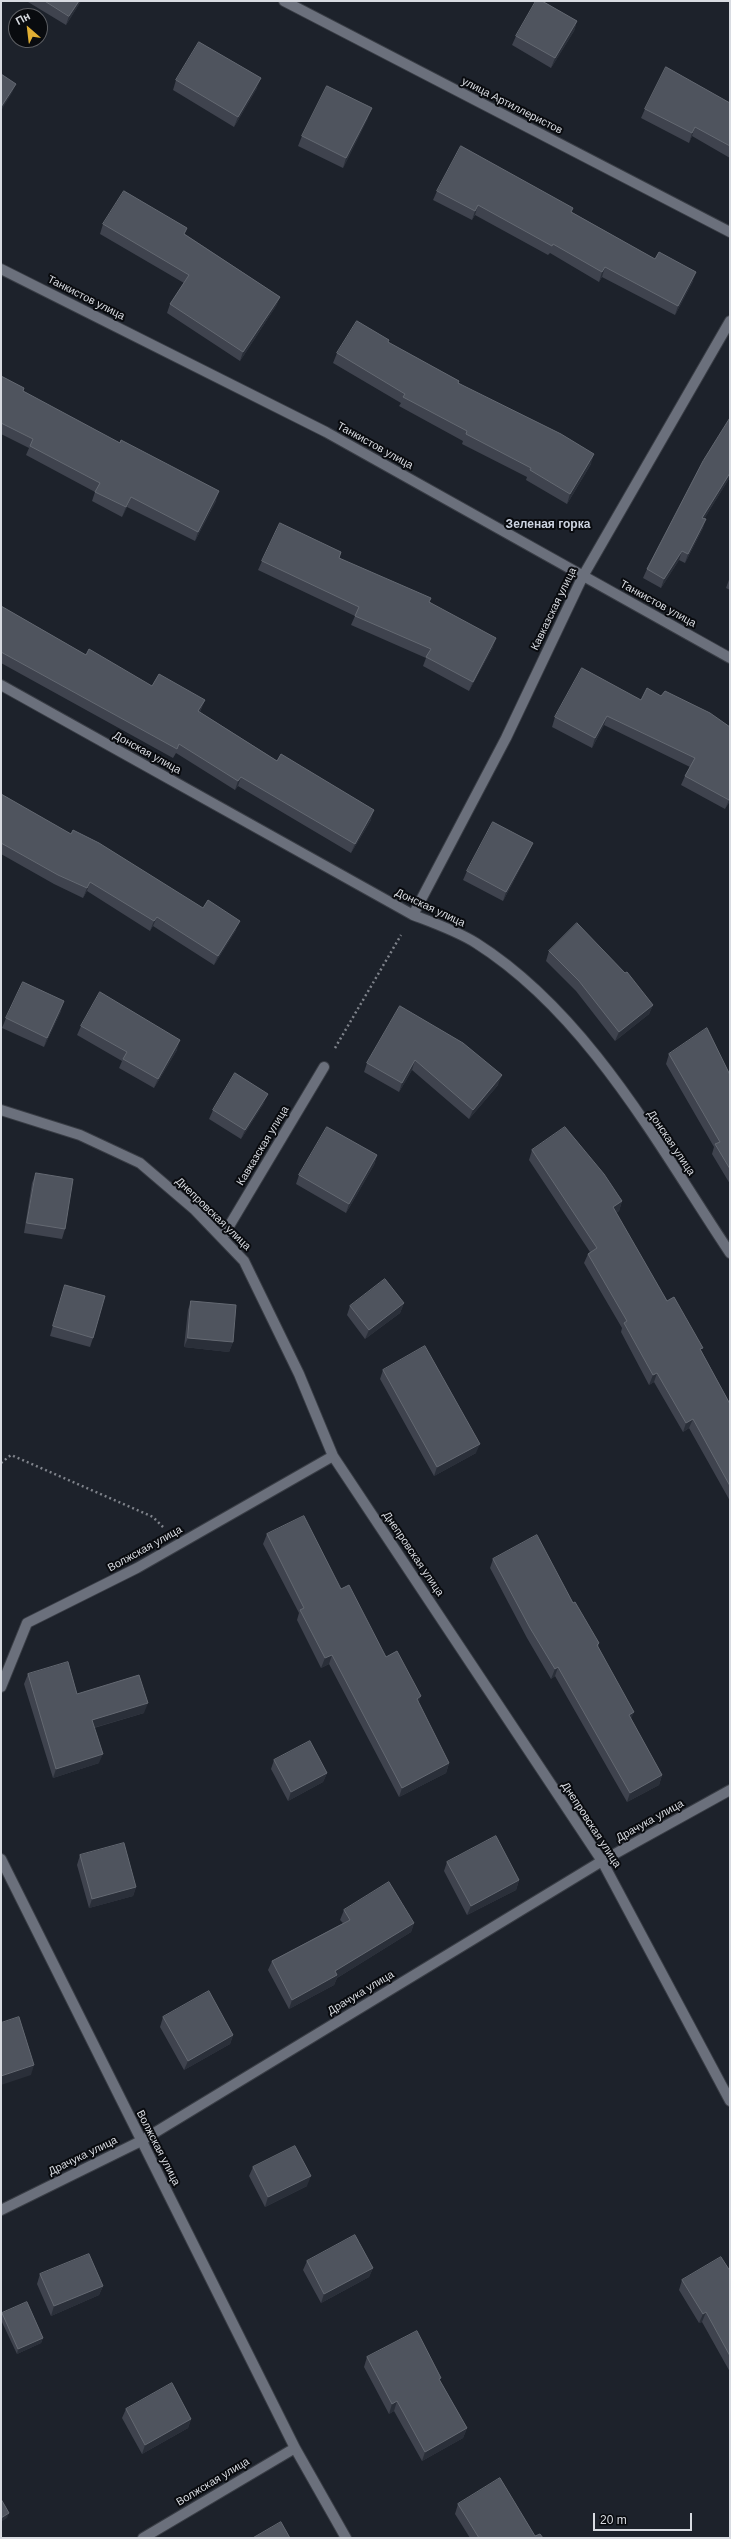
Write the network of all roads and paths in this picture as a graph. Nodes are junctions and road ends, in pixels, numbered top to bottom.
1 (284, 1) edge
2 (730, 232) edge
3 (1, 269) edge
4 (730, 320) edge
5 (583, 576) junction
6 (730, 658) edge
7 (1, 685) edge
8 (413, 915) junction
9 (324, 1067) joint
10 (1, 1110) edge
11 (222, 1238) junction
12 (730, 1253) edge
13 (333, 1456) junction
14 (1, 1464) edge
15 (180, 1544) junction
16 (1, 1687) edge
17 (730, 1790) edge
18 (1, 1859) edge
19 (602, 1861) junction
20 (730, 2102) edge
21 (141, 2141) junction
22 (1, 2210) edge
23 (295, 2448) junction
24 (143, 2538) edge
25 (346, 2538) edge

1 - 2 street, улица Артиллеристов
3 - 5 street, Танкистов улица
4 - 5 street, Кавказская улица
5 - 6 street, Танкистов улица
5 - 8 street, Кавказская улица
7 - 8 street, Донская улица
8 - 9 path
8 - 12 street, Донская улица
9 - 11 street, Кавказская улица
10 - 11 street, Днепровская улица
11 - 13 street, Днепровская улица
13 - 15 street, Волжская улица
13 - 19 street, Днепровская улица
14 - 15 path
15 - 16 street, Волжская улица
17 - 19 street, Драчука улица
18 - 21 street, Волжская улица
19 - 20 street, Днепровская улица
19 - 21 street, Драчука улица
21 - 22 street, Драчука улица
21 - 23 street, Волжская улица
23 - 24 street, Волжская улица
23 - 25 street, Волжская улица

